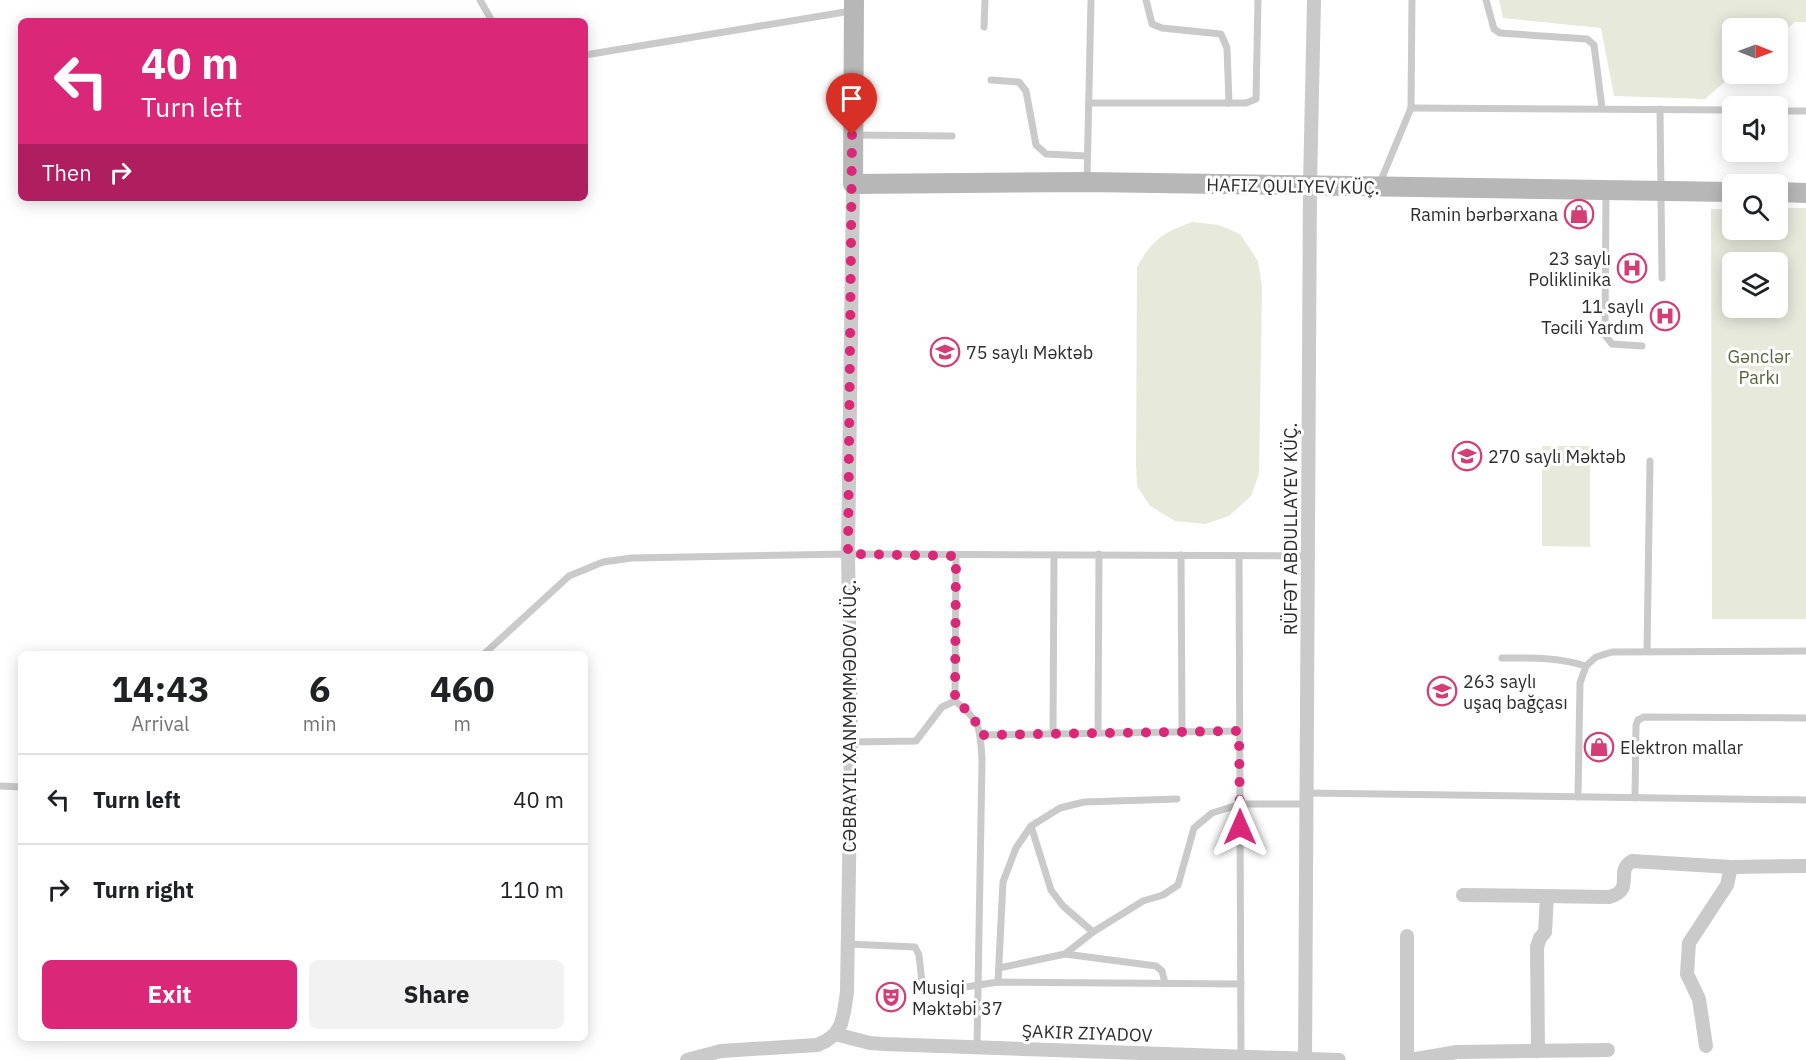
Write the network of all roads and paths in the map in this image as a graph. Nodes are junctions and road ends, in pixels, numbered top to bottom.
1 (480, 0) edge
2 (985, 0) edge
3 (1092, 0) edge
4 (1146, 0) edge
5 (1258, 0) edge
6 (1314, 0) edge
7 (1413, 0) edge
8 (1486, 0) edge
9 (853, 5) edge
10 (490, 18) edge
11 (984, 27) dead end
12 (588, 54) edge
13 (992, 80) dead end
14 (1089, 103) junction
15 (1229, 103) junction
16 (1411, 108) junction
17 (1602, 108) junction
18 (1660, 110) junction
19 (1722, 110) edge
20 (1788, 111) edge
21 (1806, 111) edge
22 (852, 135) junction
23 (952, 136) dead end
24 (1088, 156) junction
25 (1087, 182) junction
26 (853, 184) junction
27 (1310, 186) junction
28 (1378, 188) junction
29 (1606, 191) junction
30 (1660, 192) junction
31 (1722, 192) edge
32 (1788, 192) edge
33 (1806, 193) edge
34 (1662, 278) dead end
35 (1642, 346) dead end
36 (1650, 461) dead end
37 (848, 554) junction
38 (1099, 554) junction
39 (1054, 555) junction
40 (1181, 555) junction
41 (956, 556) junction
42 (1239, 556) junction
43 (1308, 556) junction
44 (487, 651) edge
45 (1647, 651) junction
46 (1806, 651) edge
47 (1502, 658) dead end
48 (1586, 666) junction
49 (955, 701) junction
50 (1806, 718) edge
51 (1182, 731) junction
52 (1239, 731) junction
53 (1098, 732) junction
54 (1053, 733) junction
55 (980, 735) junction
56 (851, 742) junction
57 (0, 786) edge
58 (18, 787) edge
59 (1578, 797) junction
60 (1635, 798) junction
61 (1177, 799) dead end
62 (1306, 799) junction
63 (1806, 800) edge
64 (1240, 804) junction
65 (1031, 826) junction
66 (1806, 866) edge
67 (1731, 867) junction
68 (1463, 895) dead end
69 (1547, 896) junction
70 (1093, 932) junction
71 (1407, 936) dead end
72 (848, 944) junction
73 (1065, 954) junction
74 (999, 968) junction
75 (998, 982) junction
76 (1165, 983) junction
77 (1241, 984) junction
78 (977, 986) junction
79 (836, 1034) junction
80 (1706, 1046) dead end
81 (977, 1048) junction
82 (1608, 1050) dead end
83 (1538, 1051) junction
84 (1241, 1056) junction
85 (1305, 1059) edge
86 (687, 1060) edge
87 (1339, 1060) edge
88 (1408, 1060) edge

1 - 10 lane
2 - 11 lane
3 - 14 lane
4 - 15 lane
5 - 15 lane
6 - 27 street, RÜFƏT ABDULLAYEV KÜÇ.
7 - 16 lane
8 - 17 lane
9 - 12 lane
9 - 22 street
13 - 24 lane
14 - 15 lane
14 - 24 lane
16 - 17 lane
16 - 28 lane
17 - 18 lane
18 - 19 lane
18 - 30 lane
20 - 21 lane
22 - 23 lane
22 - 26 street
24 - 25 lane
25 - 26 street, HAFIZ QULIYEV KÜÇ.
25 - 27 street, HAFIZ QULIYEV KÜÇ.
26 - 37 street
27 - 28 street, HAFIZ QULIYEV KÜÇ.
27 - 43 street, RÜFƏT ABDULLAYEV KÜÇ.
28 - 29 street, HAFIZ QULIYEV KÜÇ.
29 - 30 street, HAFIZ QULIYEV KÜÇ.
29 - 35 lane
30 - 31 street, HAFIZ QULIYEV KÜÇ.
30 - 34 lane
32 - 33 street
36 - 45 lane
37 - 41 lane
37 - 44 lane
37 - 56 street
38 - 39 lane
38 - 40 lane
38 - 53 lane
39 - 41 lane
39 - 54 lane
40 - 42 lane
40 - 51 lane
41 - 49 lane
42 - 43 lane
42 - 52 lane
43 - 62 street, RÜFƏT ABDULLAYEV KÜÇ.
45 - 46 lane
45 - 48 lane
47 - 48 lane
48 - 59 lane
49 - 55 lane
49 - 56 lane
50 - 60 lane
51 - 52 lane
51 - 53 lane
52 - 64 lane
53 - 54 lane
54 - 55 lane
55 - 78 lane
56 - 72 street
57 - 58 lane
59 - 60 lane
59 - 62 lane
60 - 63 lane
61 - 65 lane
62 - 64 lane
62 - 85 street, RÜFƏT ABDULLAYEV KÜÇ.
64 - 70 lane
64 - 77 lane
65 - 70 lane
65 - 74 lane
66 - 67 street
67 - 69 street
67 - 80 street
68 - 69 street
69 - 83 street
70 - 73 lane
71 - 88 street
72 - 78 lane
72 - 79 street
73 - 74 lane
73 - 76 lane
74 - 75 lane
75 - 76 lane
75 - 78 lane
76 - 77 lane
77 - 84 lane
78 - 81 lane
79 - 81 street, ŞAKIR ZIYADOV
79 - 86 street
81 - 84 street, ŞAKIR ZIYADOV
82 - 83 street
83 - 88 street
84 - 85 street, ŞAKIR ZIYADOV
85 - 87 street, ŞAKIR ZIYADOV

